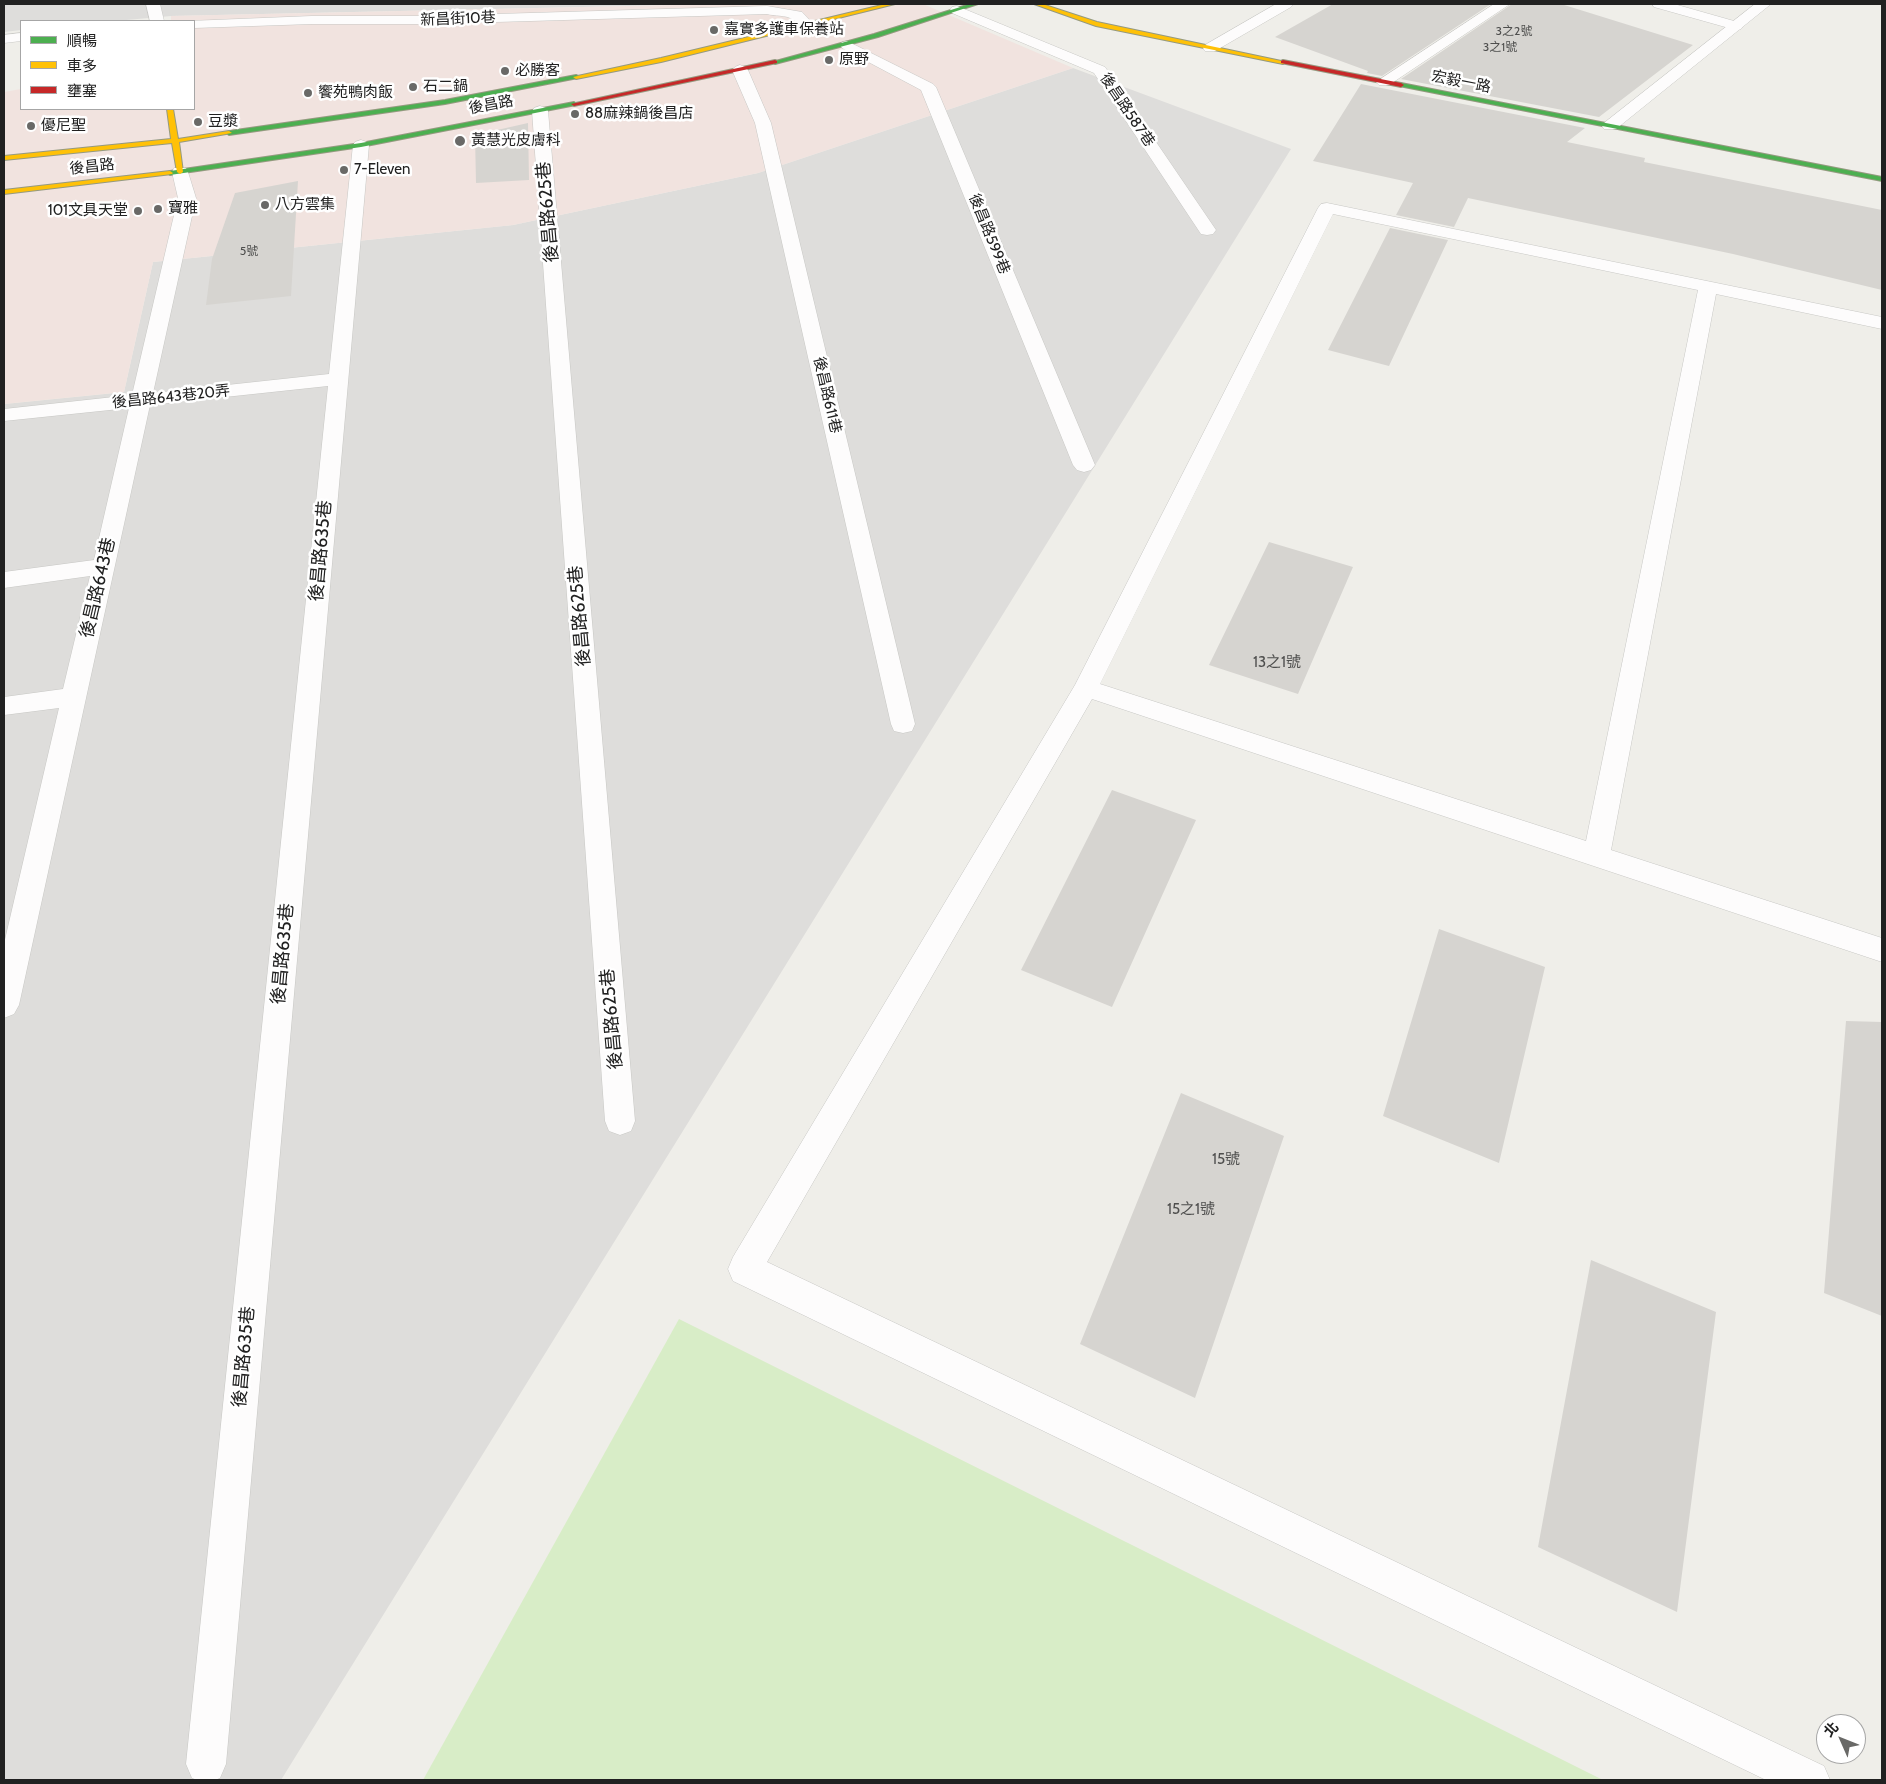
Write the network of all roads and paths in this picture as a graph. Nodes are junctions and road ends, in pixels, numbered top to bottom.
1 (153, 4) edge
2 (320, 4) edge
3 (434, 4) edge
4 (892, 4) edge
5 (975, 4) edge
6 (1037, 4) edge
7 (1286, 4) edge
8 (1500, 4) edge
9 (1659, 4) edge
10 (1764, 4) edge
11 (559, 9) edge
12 (957, 10) junction
13 (157, 20) edge
14 (312, 20) junction
15 (429, 20) junction
16 (195, 24) edge
17 (808, 26) junction
18 (1736, 26) junction
19 (20, 37) edge
20 (4, 39) edge
21 (847, 44) junction
22 (1210, 48) junction
23 (740, 70) junction
24 (1384, 82) junction
25 (170, 110) edge
26 (540, 111) junction
27 (1610, 126) junction
28 (175, 142) junction
29 (361, 145) junction
30 (4, 158) edge
31 (180, 172) junction
32 (1882, 179) edge
33 (4, 192) edge
34 (1206, 230) dead end
35 (1708, 287) junction
36 (1882, 322) edge
37 (338, 379) junction
38 (141, 400) junction
39 (4, 415) edge
40 (1084, 465) dead end
41 (103, 567) junction
42 (4, 580) edge
43 (1086, 688) junction
44 (74, 697) junction
45 (4, 706) edge
46 (903, 724) dead end
47 (1596, 856) junction
48 (12, 931) edge
49 (1882, 950) edge
50 (4, 1005) edge
51 (620, 1121) dead end
52 (206, 1764) dead end
53 (1810, 1780) edge

1 - 13 street
2 - 14 street
3 - 15 street
4 - 17 main road, 後昌路
5 - 12 main road, 後昌路
6 - 22 main road, 宏毅一路
7 - 22 street
8 - 24 street
9 - 18 street
10 - 18 street
11 - 15 street, 新昌街10巷
11 - 17 street, 新昌街10巷
12 - 21 main road, 後昌路
12 - 34 street, 後昌路587巷
14 - 15 street, 新昌街10巷
14 - 16 street, 新昌街10巷
17 - 28 main road, 後昌路
18 - 27 street
19 - 20 street
21 - 23 main road, 後昌路
21 - 40 street, 後昌路599巷
22 - 24 main road, 宏毅一路
23 - 26 main road, 後昌路
23 - 46 street, 後昌路611巷
24 - 27 main road, 宏毅一路
25 - 28 main road
26 - 29 main road, 後昌路
26 - 51 street, 後昌路625巷
27 - 32 main road, 宏毅一路
28 - 30 main road, 後昌路
28 - 31 main road
29 - 31 main road, 後昌路
29 - 37 street, 後昌路635巷
31 - 33 main road, 後昌路
31 - 38 street, 後昌路643巷
35 - 36 street
35 - 43 street
35 - 47 street
37 - 38 street, 後昌路643巷20弄
37 - 52 street, 後昌路635巷
38 - 39 street, 後昌路643巷20弄
38 - 41 street, 後昌路643巷
41 - 42 street
41 - 44 street, 後昌路643巷
43 - 47 street
43 - 53 street
44 - 45 street
44 - 48 street, 後昌路643巷
47 - 49 street
48 - 50 street, 後昌路643巷

